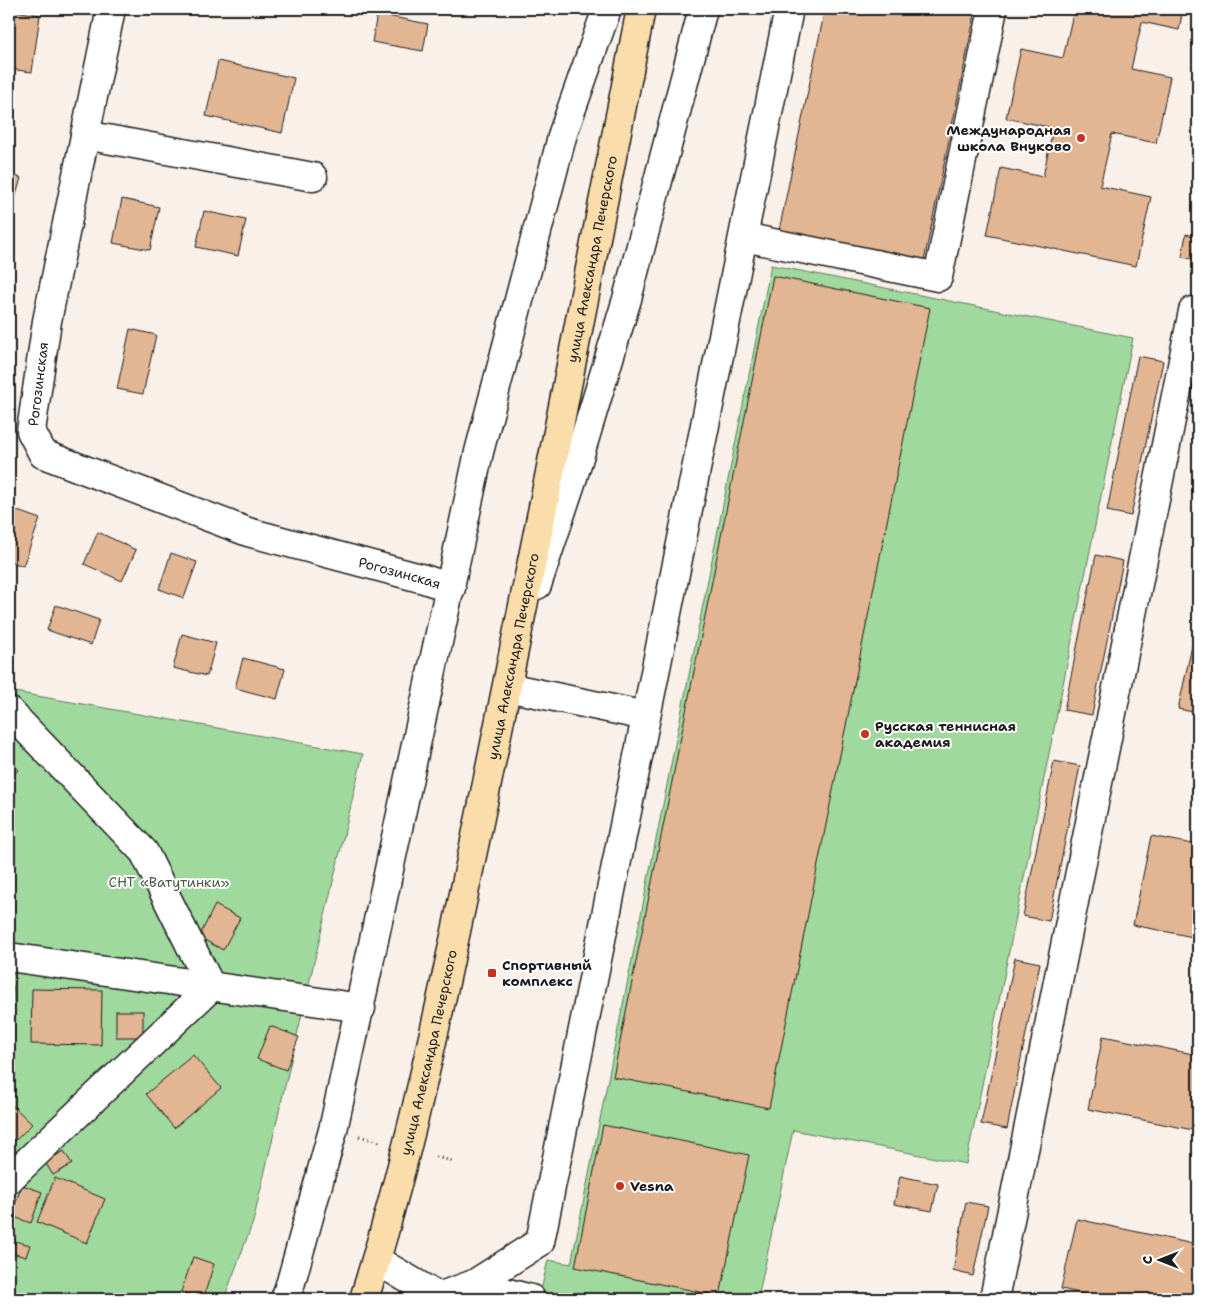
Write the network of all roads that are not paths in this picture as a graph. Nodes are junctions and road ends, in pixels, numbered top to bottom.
1 (110, 9) edge
2 (607, 9) edge
3 (641, 9) edge
4 (703, 9) edge
5 (790, 9) edge
6 (993, 9) edge
7 (85, 135) junction
8 (313, 177) dead end
9 (744, 237) junction
10 (1198, 312) edge
11 (451, 588) junction
12 (514, 650) junction
13 (507, 687) junction
14 (9, 711) edge
15 (646, 716) junction
16 (9, 958) edge
17 (211, 987) junction
18 (360, 1008) junction
19 (9, 1179) edge
20 (376, 1260) junction
21 (474, 1284) junction
22 (440, 1298) edge
23 (284, 1299) edge
24 (364, 1299) edge
25 (531, 1299) edge
26 (994, 1299) edge

1 - 7 street, Рогозинская
2 - 11 street
3 - 12 main road, улица Александра Печерского
4 - 12 street
5 - 9 street
6 - 9 street
7 - 8 street
7 - 11 street, Рогозинская
9 - 15 street
10 - 26 street
11 - 18 street
12 - 13 main road, улица Александра Печерского
13 - 15 street
13 - 20 main road, улица Александра Печерского
14 - 17 street
15 - 21 street
16 - 17 street
17 - 18 street
17 - 19 street
18 - 23 street
20 - 22 street
20 - 24 main road, улица Александра Печерского
21 - 22 street
21 - 25 street

